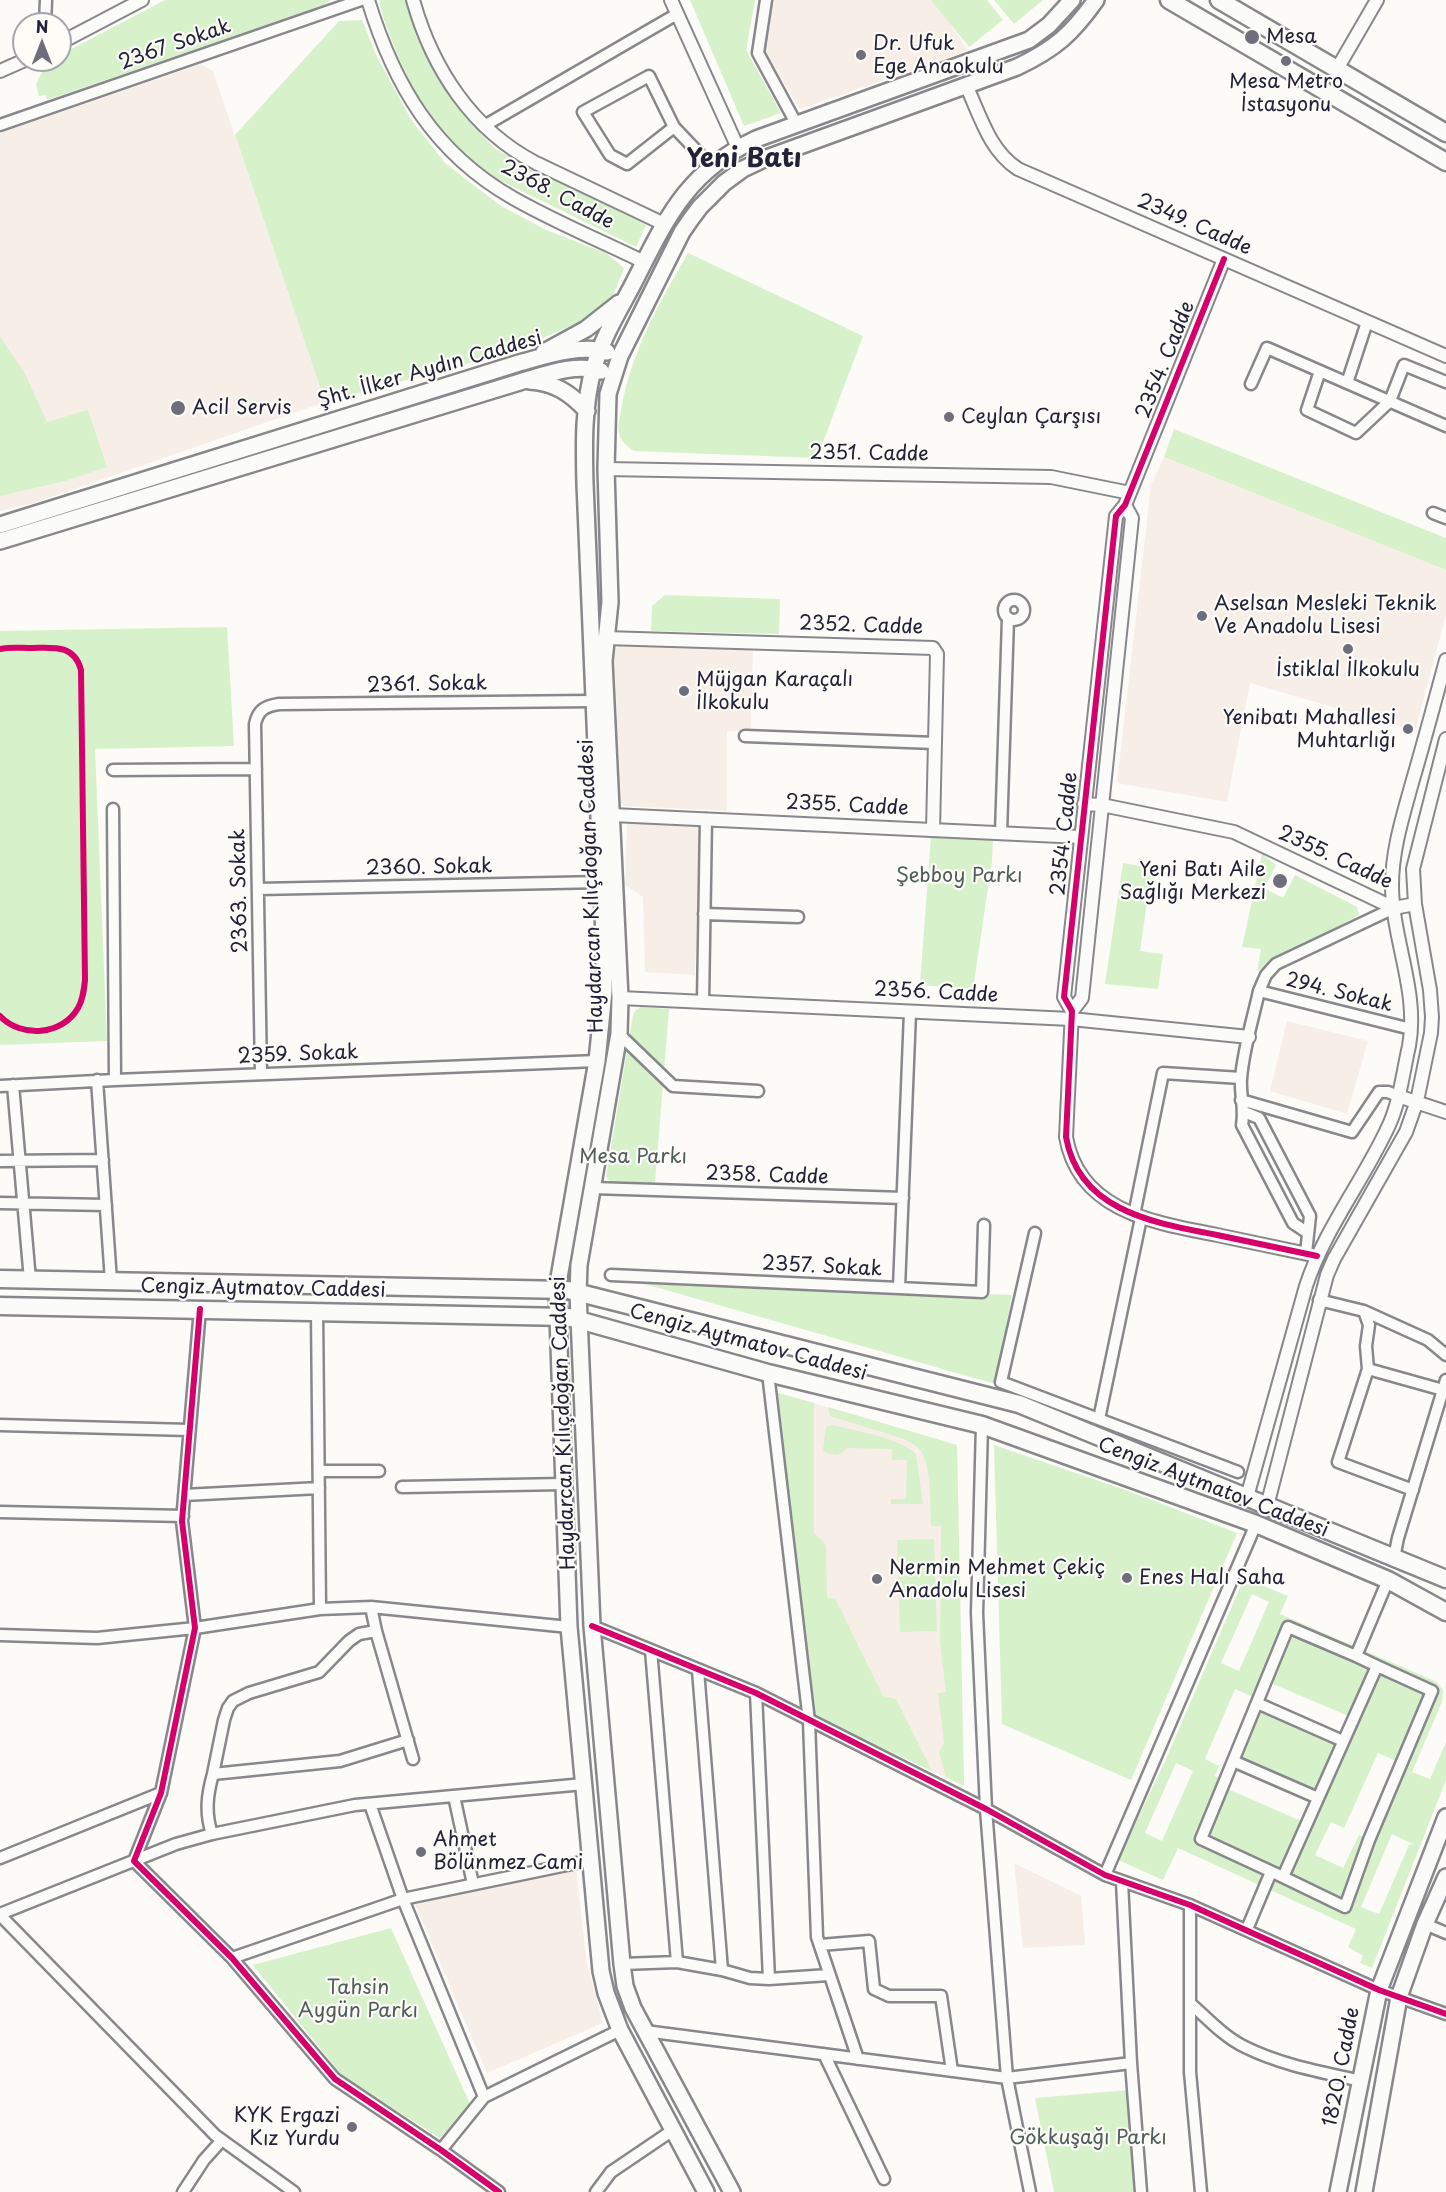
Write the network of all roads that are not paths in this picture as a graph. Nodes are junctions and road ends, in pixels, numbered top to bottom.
1 (142, 0) edge
2 (361, 0) edge
3 (368, 0) edge
4 (413, 0) edge
5 (671, 0) edge
6 (766, 0) edge
7 (1072, 0) edge
8 (1096, 0) edge
9 (1169, 0) edge
10 (1219, 0) edge
11 (1377, 0) edge
12 (118, 6) edge
13 (677, 14) junction
14 (72, 35) edge
15 (1337, 69) junction
16 (966, 86) junction
17 (0, 125) edge
18 (797, 125) junction
19 (484, 126) junction
20 (674, 127) junction
21 (1446, 133) edge
22 (738, 148) junction
23 (1446, 162) edge
24 (711, 166) junction
25 (664, 224) junction
26 (1224, 259) junction
27 (644, 262) junction
28 (626, 297) junction
29 (1367, 322) junction
30 (599, 350) junction
31 (620, 356) junction
32 (1446, 357) edge
33 (519, 363) junction
34 (593, 368) junction
35 (1320, 371) junction
36 (614, 374) junction
37 (523, 381) junction
38 (1446, 382) edge
39 (1347, 383) junction
40 (1251, 384) dead end
41 (1390, 401) junction
42 (586, 411) junction
43 (1446, 426) edge
44 (606, 469) junction
45 (584, 470) junction
46 (166, 473) junction
47 (171, 489) junction
48 (1130, 493) junction
49 (1125, 505) junction
50 (1433, 513) dead end
51 (1446, 518) edge
52 (0, 525) edge
53 (0, 541) edge
54 (1008, 619) dead end
55 (605, 638) junction
56 (1446, 660) edge
57 (594, 701) junction
58 (262, 709) joint
59 (745, 736) dead end
60 (1446, 739) edge
61 (935, 743) junction
62 (1443, 760) edge
63 (256, 769) junction
64 (113, 770) dead end
65 (1084, 804) junction
66 (1102, 805) junction
67 (113, 809) dead end
68 (612, 815) junction
69 (706, 819) junction
70 (933, 830) junction
71 (1001, 833) junction
72 (1081, 837) junction
73 (602, 882) junction
74 (258, 890) junction
75 (1415, 904) junction
76 (1394, 908) junction
77 (704, 914) junction
78 (798, 917) dead end
79 (1418, 919) junction
80 (1397, 922) junction
81 (1259, 991) junction
82 (620, 998) junction
83 (703, 1002) junction
84 (910, 1012) junction
85 (1072, 1015) junction
86 (1411, 1029) junction
87 (619, 1034) junction
88 (1249, 1037) junction
89 (597, 1061) junction
90 (261, 1074) junction
91 (1241, 1078) junction
92 (97, 1080) junction
93 (115, 1080) junction
94 (13, 1085) junction
95 (0, 1086) edge
96 (758, 1091) dead end
97 (1398, 1096) junction
98 (1242, 1100) junction
99 (1417, 1101) junction
100 (1244, 1112) junction
101 (1446, 1112) edge
102 (103, 1160) junction
103 (0, 1161) edge
104 (20, 1161) junction
105 (593, 1188) junction
106 (903, 1198) junction
107 (0, 1203) edge
108 (24, 1204) junction
109 (106, 1205) junction
110 (1138, 1216) junction
111 (984, 1225) dead end
112 (1035, 1233) dead end
113 (1308, 1233) junction
114 (1311, 1255) junction
115 (611, 1275) dead end
116 (0, 1279) edge
117 (30, 1280) junction
118 (111, 1281) junction
119 (899, 1288) junction
120 (557, 1289) junction
121 (579, 1293) junction
122 (1320, 1300) junction
123 (0, 1306) edge
124 (200, 1309) junction
125 (317, 1311) junction
126 (1364, 1311) junction
127 (557, 1315) junction
128 (579, 1319) junction
129 (1446, 1355) edge
130 (1368, 1369) junction
131 (768, 1373) junction
132 (1444, 1385) edge
133 (1099, 1419) junction
134 (0, 1425) edge
135 (982, 1425) junction
136 (189, 1430) junction
137 (1174, 1448) junction
138 (1166, 1464) junction
139 (319, 1471) junction
140 (379, 1471) dead end
141 (1238, 1472) dead end
142 (563, 1484) junction
143 (402, 1487) dead end
144 (319, 1488) junction
145 (1413, 1490) junction
146 (184, 1495) junction
147 (1247, 1497) junction
148 (1267, 1506) junction
149 (0, 1512) edge
150 (183, 1516) junction
151 (1256, 1524) junction
152 (1394, 1558) junction
153 (1446, 1579) edge
154 (1388, 1580) junction
155 (371, 1607) junction
156 (320, 1610) junction
157 (1446, 1612) edge
158 (592, 1626) junction
159 (569, 1627) junction
160 (195, 1628) junction
161 (376, 1631) junction
162 (0, 1635) edge
163 (651, 1650) junction
164 (1356, 1656) junction
165 (1377, 1665) junction
166 (698, 1670) junction
167 (756, 1693) junction
168 (1257, 1704) junction
169 (809, 1721) junction
170 (408, 1740) junction
171 (1343, 1742) junction
172 (413, 1759) dead end
173 (1233, 1761) junction
174 (213, 1774) junction
175 (584, 1784) junction
176 (161, 1793) junction
177 (454, 1796) junction
178 (1318, 1798) junction
179 (370, 1804) junction
180 (986, 1809) junction
181 (1446, 1817) edge
182 (212, 1834) junction
183 (0, 1858) edge
184 (591, 1860) junction
185 (134, 1861) junction
186 (1271, 1872) junction
187 (1105, 1875) junction
188 (1283, 1877) junction
189 (1446, 1877) edge
190 (1122, 1882) junction
191 (473, 1884) junction
192 (403, 1899) junction
193 (1190, 1905) junction
194 (0, 1914) edge
195 (1425, 1924) junction
196 (1247, 1929) junction
197 (1446, 1933) edge
198 (820, 1945) junction
199 (232, 1958) junction
200 (677, 1962) junction
201 (621, 1964) junction
202 (722, 1970) junction
203 (830, 1975) junction
204 (769, 1979) junction
205 (1379, 1990) junction
206 (1399, 1997) junction
207 (1190, 2003) junction
208 (1446, 2014) edge
209 (620, 2030) junction
210 (645, 2031) junction
211 (824, 2054) junction
212 (858, 2059) junction
213 (1131, 2063) junction
214 (952, 2071) junction
215 (1007, 2078) junction
216 (1361, 2081) junction
217 (484, 2097) junction
218 (673, 2130) junction
219 (222, 2140) junction
220 (441, 2150) junction
221 (884, 2179) dead end
222 (183, 2192) edge
223 (294, 2192) edge
224 (499, 2192) edge
225 (596, 2192) edge
226 (706, 2192) edge
227 (732, 2192) edge
228 (1030, 2192) edge
229 (1141, 2192) edge
230 (1201, 2192) edge
231 (1338, 2192) edge
232 (1364, 2192) edge

1 - 12 street
2 - 17 street, 2367 Sokak
3 - 27 street, 2368. Cadde
4 - 19 street, 2368. Cadde
5 - 13 street
6 - 18 street
7 - 18 main road, Haydarcan Kılıçdoğan Caddesi
8 - 16 main road, Haydarcan Kılıçdoğan Caddesi
9 - 23 main road
10 - 15 main road
11 - 15 street
12 - 14 street
13 - 19 street
13 - 22 street
15 - 21 main road
16 - 26 street, 2349. Cadde
16 - 31 main road, Haydarcan Kılıçdoğan Caddesi
18 - 22 main road, Haydarcan Kılıçdoğan Caddesi
19 - 25 street, 2368. Cadde
20 - 20 street
20 - 24 street
22 - 24 main road, Haydarcan Kılıçdoğan Caddesi
24 - 25 main road, Haydarcan Kılıçdoğan Caddesi
25 - 27 main road, Haydarcan Kılıçdoğan Caddesi
26 - 29 street, 2349. Cadde
26 - 48 street, 2354. Cadde
27 - 28 main road, Haydarcan Kılıçdoğan Caddesi
28 - 30 main road, Haydarcan Kılıçdoğan Caddesi
28 - 33 main road
29 - 32 street, 2349. Cadde
29 - 39 street
30 - 31 main road, Şht. İlker Aydın Caddesi
30 - 33 main road, Şht. İlker Aydın Caddesi
30 - 34 main road, Haydarcan Kılıçdoğan Caddesi
31 - 36 main road, Haydarcan Kılıçdoğan Caddesi
33 - 46 main road, Şht. İlker Aydın Caddesi
34 - 36 main road, Şht. İlker Aydın Caddesi
34 - 37 main road, Şht. İlker Aydın Caddesi
34 - 42 main road, Haydarcan Kılıçdoğan Caddesi
35 - 39 street
35 - 40 street
35 - 41 street
36 - 44 main road, Haydarcan Kılıçdoğan Caddesi
37 - 42 main road
37 - 47 main road, Şht. İlker Aydın Caddesi
38 - 41 street
39 - 41 street
41 - 43 street
42 - 45 main road, Haydarcan Kılıçdoğan Caddesi
44 - 45 main road
44 - 48 street, 2351. Cadde
44 - 55 main road, Haydarcan Kılıçdoğan Caddesi
45 - 57 main road, Haydarcan Kılıçdoğan Caddesi
46 - 47 main road
46 - 52 main road, Şht. İlker Aydın Caddesi
47 - 53 main road, Şht. İlker Aydın Caddesi
48 - 49 street, 2354. Cadde
49 - 65 street, 2354. Cadde
49 - 66 street, 2354. Cadde
50 - 51 street
54 - 71 street
55 - 61 street, 2352. Cadde
55 - 68 main road, Haydarcan Kılıçdoğan Caddesi
56 - 76 street
57 - 58 street, 2361. Sokak
57 - 73 main road, Haydarcan Kılıçdoğan Caddesi
58 - 63 street, 2363. Sokak
59 - 61 street
60 - 62 street
61 - 70 street, 2352. Cadde
62 - 75 street
63 - 64 street
63 - 74 street, 2363. Sokak
65 - 66 street, 2355. Cadde
65 - 72 street, 2354. Cadde
66 - 76 street, 2355. Cadde
66 - 85 street, 2354. Cadde
67 - 93 street
68 - 69 street, 2355. Cadde
68 - 82 main road, Haydarcan Kılıçdoğan Caddesi
69 - 70 street, 2355. Cadde
69 - 77 street
70 - 71 street, 2355. Cadde
71 - 72 street, 2355. Cadde
72 - 85 street, 2354. Cadde
73 - 74 street, 2360. Sokak
73 - 89 main road, Haydarcan Kılıçdoğan Caddesi
74 - 90 street, 2363. Sokak
75 - 76 street
75 - 79 street
76 - 80 street
76 - 81 street, 294. Sokak
77 - 78 street
77 - 83 street
79 - 80 street
79 - 99 street
80 - 86 street
81 - 86 street, 294. Sokak
81 - 88 street, 294. Sokak
82 - 83 street, 2356. Cadde
82 - 87 main road, Haydarcan Kılıçdoğan Caddesi
83 - 84 street, 2356. Cadde
84 - 85 street, 2356. Cadde
84 - 106 street, 2357. Sokak
85 - 88 street, 2356. Cadde
85 - 110 street, 2354. Cadde
86 - 97 street
87 - 96 street
87 - 105 main road, Haydarcan Kılıçdoğan Caddesi
88 - 91 street, 294. Sokak
89 - 90 street, 2359. Sokak
89 - 120 main road, Haydarcan Kılıçdoğan Caddesi
90 - 93 street, 2359. Sokak
91 - 98 street, 294. Sokak
91 - 110 street
92 - 93 street, 2359. Sokak
92 - 94 street, 2359. Sokak
92 - 102 street
94 - 95 street, 2359. Sokak
94 - 104 street
97 - 98 street
97 - 99 street
97 - 114 street
98 - 100 street, 294. Sokak
99 - 101 street
99 - 122 street
100 - 113 street, 294. Sokak
100 - 113 street
102 - 104 street
102 - 109 street
103 - 104 street
104 - 108 street
105 - 106 street, 2358. Cadde
105 - 121 main road, Haydarcan Kılıçdoğan Caddesi
106 - 119 street, 2357. Sokak
107 - 108 street
108 - 109 street
108 - 117 street
109 - 118 street
110 - 114 street, 2354. Cadde
110 - 133 street
111 - 119 street
112 - 133 street
113 - 114 street
114 - 147 street
115 - 119 street, 2357. Sokak
116 - 117 main road, Cengiz Aytmatov Caddesi
117 - 118 main road, Cengiz Aytmatov Caddesi
118 - 120 main road, Cengiz Aytmatov Caddesi
120 - 121 main road, Cengiz Aytmatov Caddesi
120 - 127 main road, Haydarcan Kılıçdoğan Caddesi
121 - 128 main road, Haydarcan Kılıçdoğan Caddesi
121 - 138 main road, Cengiz Aytmatov Caddesi
122 - 126 street
122 - 148 street
123 - 124 main road, Cengiz Aytmatov Caddesi
124 - 125 main road, Cengiz Aytmatov Caddesi
124 - 136 street
125 - 127 main road, Cengiz Aytmatov Caddesi
125 - 139 street
126 - 129 street
126 - 130 street
127 - 128 main road, Cengiz Aytmatov Caddesi
127 - 142 main road, Haydarcan Kılıçdoğan Caddesi
128 - 131 main road, Cengiz Aytmatov Caddesi
128 - 158 main road, Haydarcan Kılıçdoğan Caddesi
130 - 132 street
130 - 145 street
131 - 135 main road, Cengiz Aytmatov Caddesi
131 - 169 street
132 - 145 street
133 - 137 street
134 - 136 street
135 - 151 main road, Cengiz Aytmatov Caddesi
135 - 180 street
136 - 146 street
137 - 138 street
137 - 141 street
138 - 147 main road, Cengiz Aytmatov Caddesi
139 - 140 street
139 - 144 street
142 - 143 street
142 - 159 main road, Haydarcan Kılıçdoğan Caddesi
144 - 146 street
144 - 156 street
145 - 152 street
146 - 150 street
147 - 148 main road, Cengiz Aytmatov Caddesi
148 - 152 main road, Cengiz Aytmatov Caddesi
149 - 150 street
150 - 160 street
151 - 154 main road, Cengiz Aytmatov Caddesi
151 - 187 street
152 - 153 main road, Cengiz Aytmatov Caddesi
154 - 157 main road, Cengiz Aytmatov Caddesi
154 - 164 street
155 - 156 street
155 - 159 street
155 - 161 street
156 - 160 street
158 - 159 main road
158 - 163 street
158 - 201 main road, Haydarcan Kılıçdoğan Caddesi
159 - 175 main road, Haydarcan Kılıçdoğan Caddesi
160 - 162 street
160 - 176 street
161 - 170 street
161 - 174 street
163 - 166 street
163 - 200 street
164 - 165 street
164 - 168 street
165 - 171 street
165 - 188 street
166 - 167 street
166 - 202 street
167 - 169 street
167 - 204 street
168 - 171 street
168 - 173 street
169 - 180 street
169 - 198 street
170 - 172 street
170 - 174 street
171 - 178 street
173 - 178 street
173 - 186 street
174 - 182 street
175 - 177 street
175 - 184 main road, Haydarcan Kılıçdoğan Caddesi
176 - 183 street
176 - 185 street
177 - 179 street
177 - 191 street
178 - 188 street
179 - 182 street
179 - 192 street
180 - 187 street
180 - 215 street
181 - 205 main road, 1820. Cadde
182 - 185 street
184 - 191 street
184 - 209 main road, Haydarcan Kılıçdoğan Caddesi
185 - 194 street
185 - 199 street
186 - 188 street
186 - 196 street
187 - 190 street
189 - 195 main road
190 - 193 street
190 - 213 street
191 - 192 street
192 - 199 street
192 - 217 street
193 - 196 street
193 - 207 street
194 - 219 street
195 - 197 street
195 - 206 main road
196 - 205 street
198 - 203 street
198 - 214 street
199 - 220 street
200 - 201 street
200 - 202 street
201 - 210 main road, Haydarcan Kılıçdoğan Caddesi
202 - 204 street
203 - 204 street
203 - 212 street
205 - 206 street
205 - 216 main road, 1820. Cadde
206 - 208 street
206 - 232 main road
207 - 216 street
207 - 230 street
209 - 217 street
209 - 218 main road, Haydarcan Kılıçdoğan Caddesi
210 - 211 street
210 - 227 main road, Haydarcan Kılıçdoğan Caddesi
211 - 212 street
211 - 221 street
212 - 214 street
213 - 215 street
213 - 229 street
214 - 215 street
215 - 228 street
216 - 231 main road, 1820. Cadde
217 - 220 street
218 - 225 street
218 - 226 main road, Haydarcan Kılıçdoğan Caddesi
219 - 222 street
219 - 223 street
220 - 224 street

